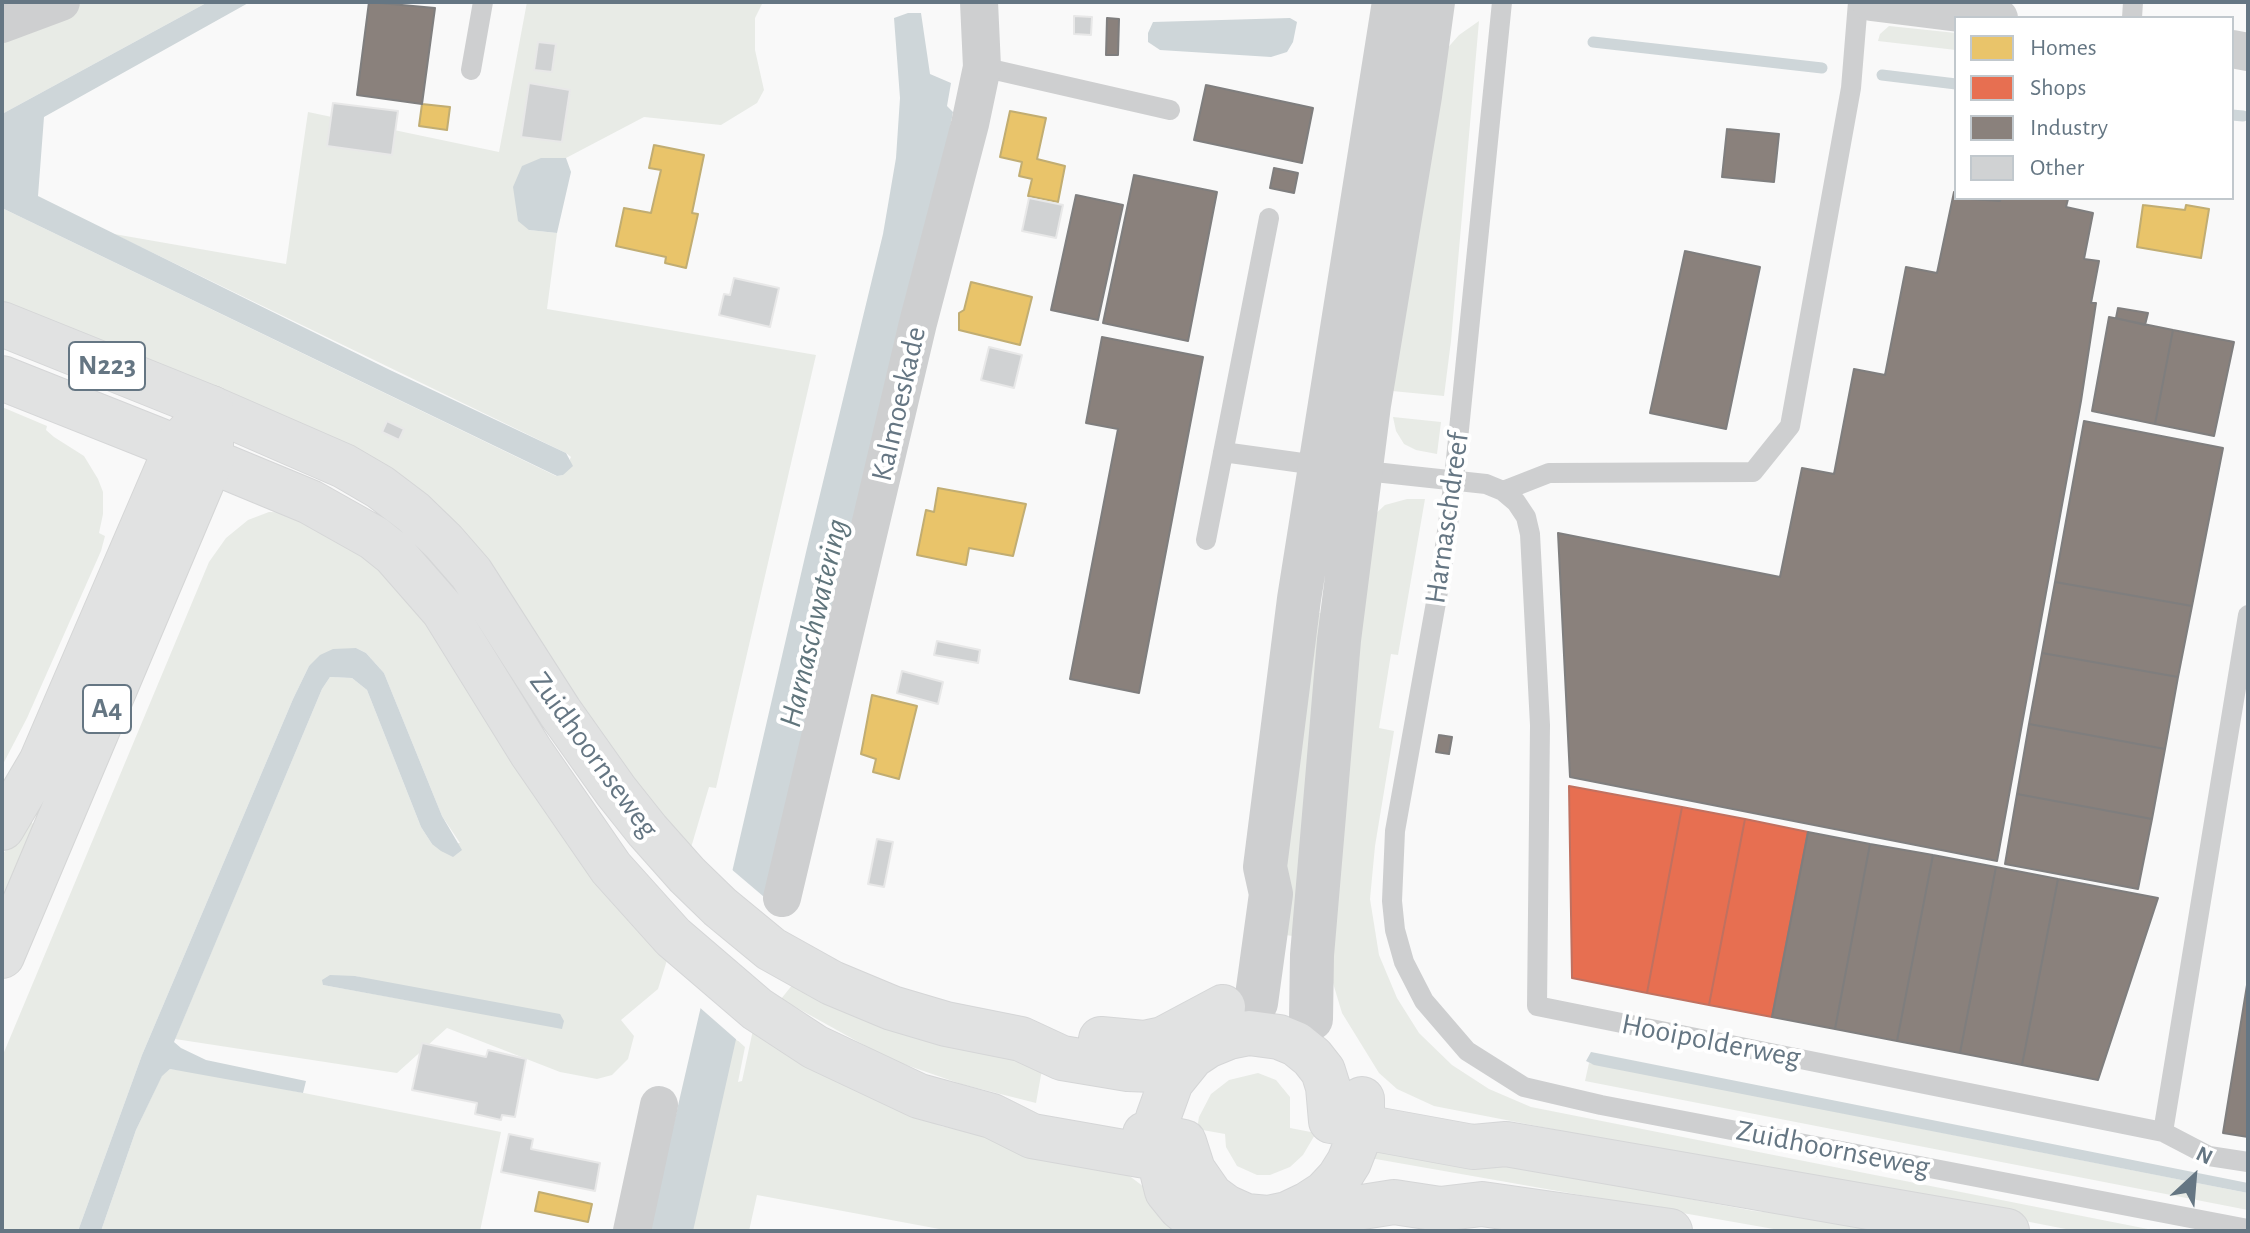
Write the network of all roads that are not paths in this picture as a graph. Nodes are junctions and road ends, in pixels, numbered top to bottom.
1 (61, 2) edge
2 (483, 2) edge
3 (979, 2) edge
4 (1394, 2) edge
5 (1433, 2) edge
6 (1502, 2) edge
7 (1858, 2) edge
8 (1871, 2) edge
9 (1983, 16) edge
10 (2, 24) edge
11 (982, 67) junction
12 (471, 70) dead end
13 (1170, 110) dead end
14 (1269, 218) dead end
15 (2, 324) edge
16 (2, 378) edge
17 (211, 408) junction
18 (1223, 452) junction
19 (194, 454) junction
20 (1339, 468) junction
21 (1454, 479) junction
22 (1503, 491) junction
23 (1206, 540) dead end
24 (2248, 615) edge
25 (2, 828) edge
26 (782, 898) dead end
27 (2, 956) edge
28 (1244, 1014) junction
29 (1311, 1019) junction
30 (1440, 1022) joint
31 (1179, 1050) junction
32 (659, 1105) dead end
33 (1362, 1114) junction
34 (2163, 1132) junction
35 (1156, 1147) junction
36 (2248, 1162) edge
37 (1350, 1189) junction
38 (2248, 1229) edge
39 (632, 1231) edge
40 (1209, 1231) edge
41 (1316, 1231) edge
42 (1670, 1231) edge
43 (2007, 1231) edge

1 - 10 street
2 - 12 lane
3 - 11 street, Kalmoeskade
4 - 20 street
5 - 20 street
6 - 21 lane, Harnaschdreef
7 - 22 lane
8 - 9 street
11 - 13 lane
11 - 26 street, Kalmoeskade
14 - 18 lane
15 - 17 main road, N223
16 - 19 main road, N223
17 - 19 main road
17 - 31 main road, Zuidhoornseweg
18 - 20 lane
18 - 23 lane
19 - 25 main road, A4
19 - 27 main road, A4
19 - 35 main road, Zuidhoornseweg
20 - 21 lane
20 - 28 street
20 - 29 street
21 - 22 lane
21 - 30 lane, Harnaschdreef
22 - 34 lane, Hooipolderweg
24 - 34 lane
28 - 29 main road
28 - 31 main road
28 - 33 main road, Zuidhoornseweg
29 - 33 main road
30 - 38 lane, Zuidhoornseweg
31 - 35 main road
32 - 39 street
33 - 37 main road
33 - 43 main road, Zuidhoornseweg
34 - 36 lane
35 - 37 main road, Zuidhoornseweg
35 - 40 main road
37 - 41 main road
37 - 42 main road

